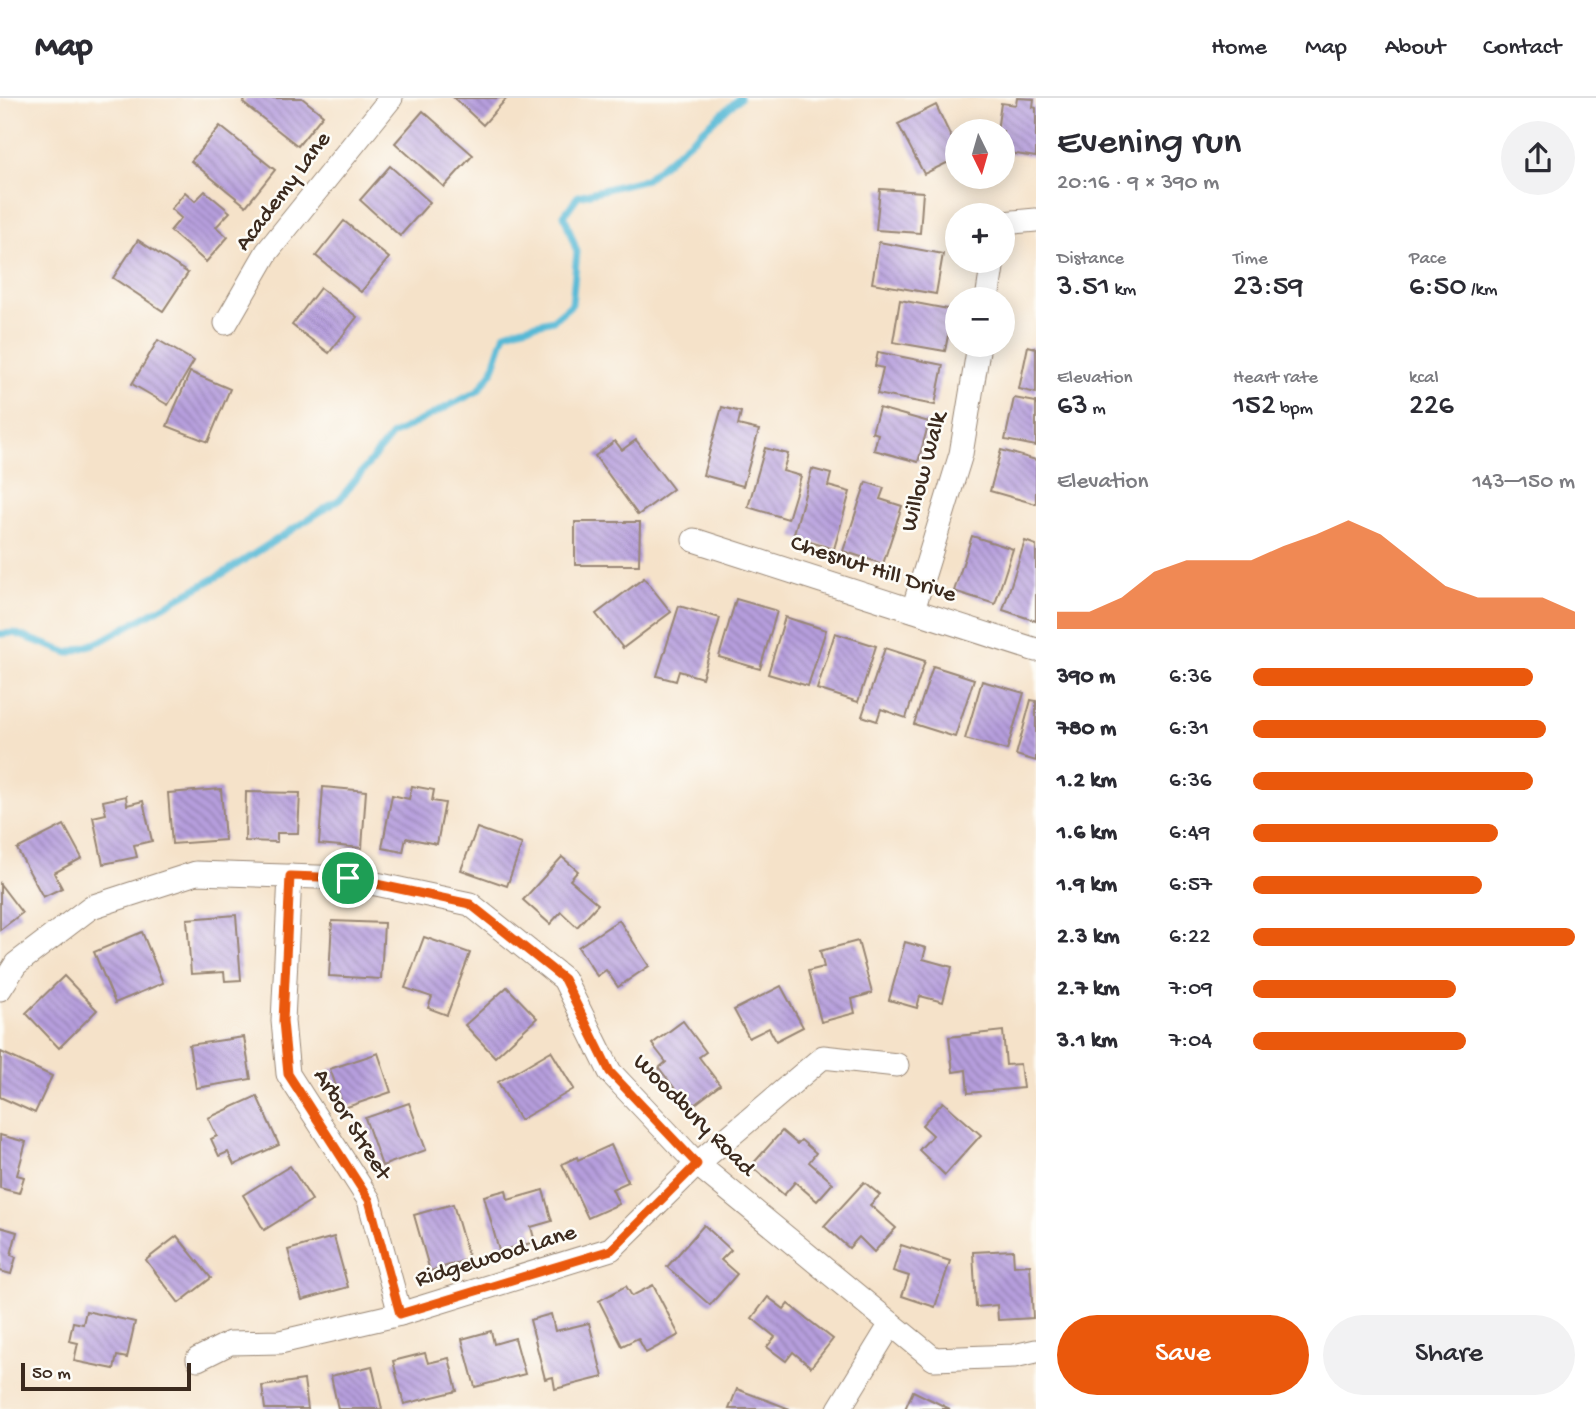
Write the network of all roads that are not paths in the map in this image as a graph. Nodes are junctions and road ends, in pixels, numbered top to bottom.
1 (391, 98) edge
2 (1036, 220) edge
3 (1015, 222) edge
4 (226, 323) dead end
5 (977, 357) edge
6 (694, 540) dead end
7 (913, 610) junction
8 (1036, 650) edge
9 (290, 876) junction
10 (0, 989) edge
11 (897, 1065) dead end
12 (697, 1164) junction
13 (400, 1314) junction
14 (891, 1324) junction
15 (1036, 1351) edge
16 (198, 1359) dead end
17 (839, 1409) edge

1 - 4 street, Academy Lane
2 - 3 street
5 - 7 street, Willow Walk
6 - 7 street, Chesnut Hill Drive
7 - 8 street, Chesnut Hill Drive
9 - 10 street, Woodbury Road
9 - 12 street, Woodbury Road
9 - 13 street, Arbor Street
11 - 12 street, Ridgewood Lane
12 - 13 street, Ridgewood Lane
12 - 14 street, Woodbury Road
13 - 16 street, Ridgewood Lane
14 - 15 street, Woodbury Road
14 - 17 street

